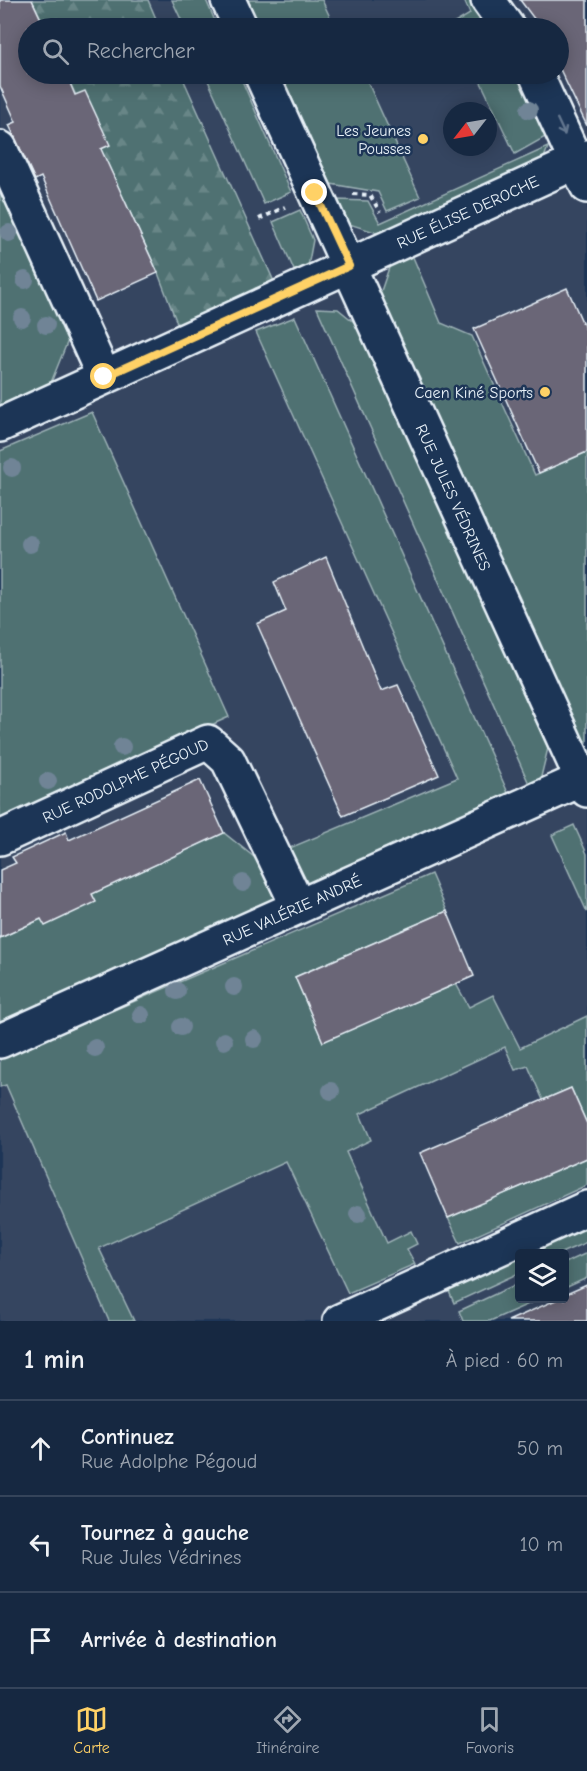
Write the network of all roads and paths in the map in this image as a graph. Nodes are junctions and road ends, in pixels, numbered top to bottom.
1 (228, 0) edge
2 (488, 0) edge
3 (236, 18) edge
4 (501, 18) edge
5 (266, 84) edge
6 (541, 84) edge
7 (0, 148) edge
8 (583, 168) edge
9 (315, 193) junction
10 (383, 216) dead end
11 (259, 219) dead end
12 (349, 266) junction
13 (104, 377) junction
14 (0, 425) edge
15 (585, 782) edge
16 (0, 838) edge
17 (298, 906) junction
18 (0, 1041) edge
19 (587, 1208) edge
20 (340, 1321) edge

1 - 3 street
2 - 4 street
5 - 9 street, RUE JULES VÉDRINES
6 -> 8 street
7 - 13 street
8 - 12 street, RUE ÉLISE DEROCHE
9 - 10 path
9 - 11 path
9 - 12 street, RUE JULES VÉDRINES
12 - 13 street, RUE ÉLISE DEROCHE
12 - 15 street, RUE JULES VÉDRINES
13 - 14 street, RUE ÉLISE DEROCHE
15 - 17 street, RUE VALÉRIE ANDRÉ
16 - 17 street, RUE RODOLPHE PÉGOUD
17 - 18 street, RUE VALÉRIE ANDRÉ
19 - 20 street

